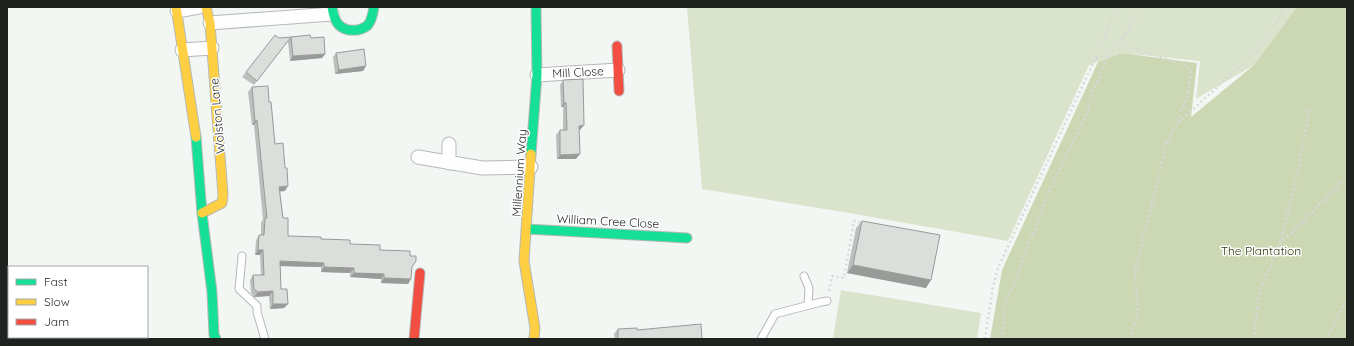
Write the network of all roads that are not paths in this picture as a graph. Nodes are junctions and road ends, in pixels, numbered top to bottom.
1 (199, 7) edge
2 (206, 7) edge
3 (374, 7) edge
4 (536, 7) edge
5 (176, 9) edge
6 (332, 11) edge
7 (210, 23) junction
8 (617, 46) dead end
9 (212, 48) junction
10 (182, 50) junction
11 (618, 70) junction
12 (537, 75) junction
13 (619, 91) dead end
14 (449, 144) dead end
15 (418, 157) dead end
16 (449, 163) junction
17 (531, 167) junction
18 (202, 213) junction
19 (526, 229) junction
20 (687, 238) dead end
21 (242, 256) dead end
22 (420, 273) dead end
23 (804, 276) dead end
24 (827, 301) road end
25 (808, 305) junction
26 (216, 339) edge
27 (265, 339) edge
28 (414, 339) edge
29 (534, 339) edge
30 (761, 339) edge

1 - 5 street, Wolston Lane
2 - 7 street, Wolston Lane
3 - 6 street
4 - 12 street, Millennium Way
5 - 10 street, Wolston Lane
6 - 7 street
7 - 9 street, Wolston Lane
8 - 11 street
9 - 10 street
9 - 18 street, Wolston Lane
10 - 18 street, Wolston Lane
11 - 12 street, Mill Close
11 - 13 street
12 - 17 street, Millennium Way
14 - 16 street
15 - 16 street
16 - 17 street
17 - 19 street, Millennium Way
18 - 26 street, Wolston Lane
19 - 20 street, William Cree Close
19 - 29 street, Millennium Way
21 - 27 lane
22 - 28 street
23 - 25 lane
24 - 25 lane
25 - 30 lane

